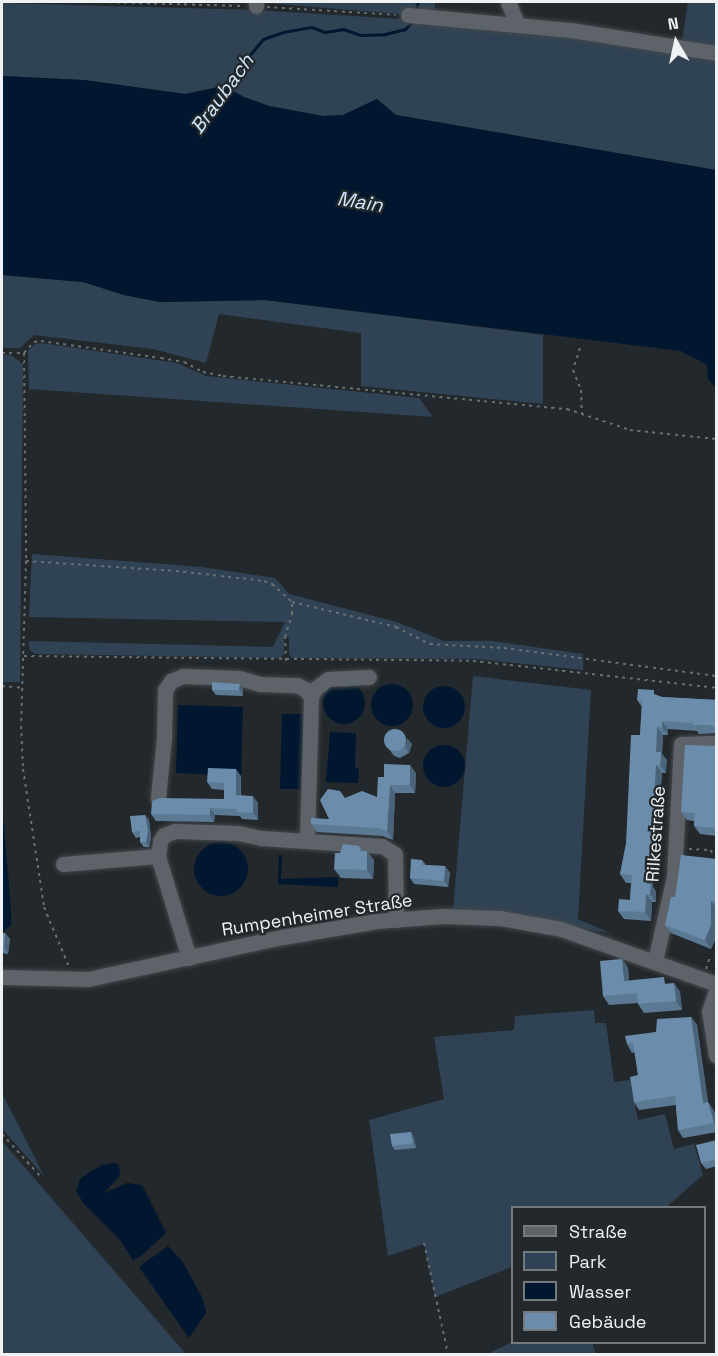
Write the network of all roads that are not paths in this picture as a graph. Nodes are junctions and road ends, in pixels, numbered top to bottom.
1 (507, 2) edge
2 (416, 16) dead end
3 (518, 25) junction
4 (717, 52) edge
5 (369, 677) dead end
6 (311, 697) junction
7 (717, 743) edge
8 (158, 798) edge
9 (307, 840) junction
10 (158, 856) junction
11 (63, 864) dead end
12 (396, 920) junction
13 (189, 958) junction
14 (655, 961) junction
15 (2, 977) edge
16 (717, 984) edge
17 (717, 991) edge
18 (717, 1055) edge

1 - 3 street
2 - 3 street
3 - 4 street
5 - 6 street
6 - 8 street
6 - 9 street
7 - 14 street, Rilkestraße
9 - 10 street
9 - 12 street
10 - 11 street
10 - 13 street
12 - 13 street, Rumpenheimer Straße
12 - 14 street, Rumpenheimer Straße
13 - 15 street, Rumpenheimer Straße
14 - 16 street, Rumpenheimer Straße
17 - 18 street

